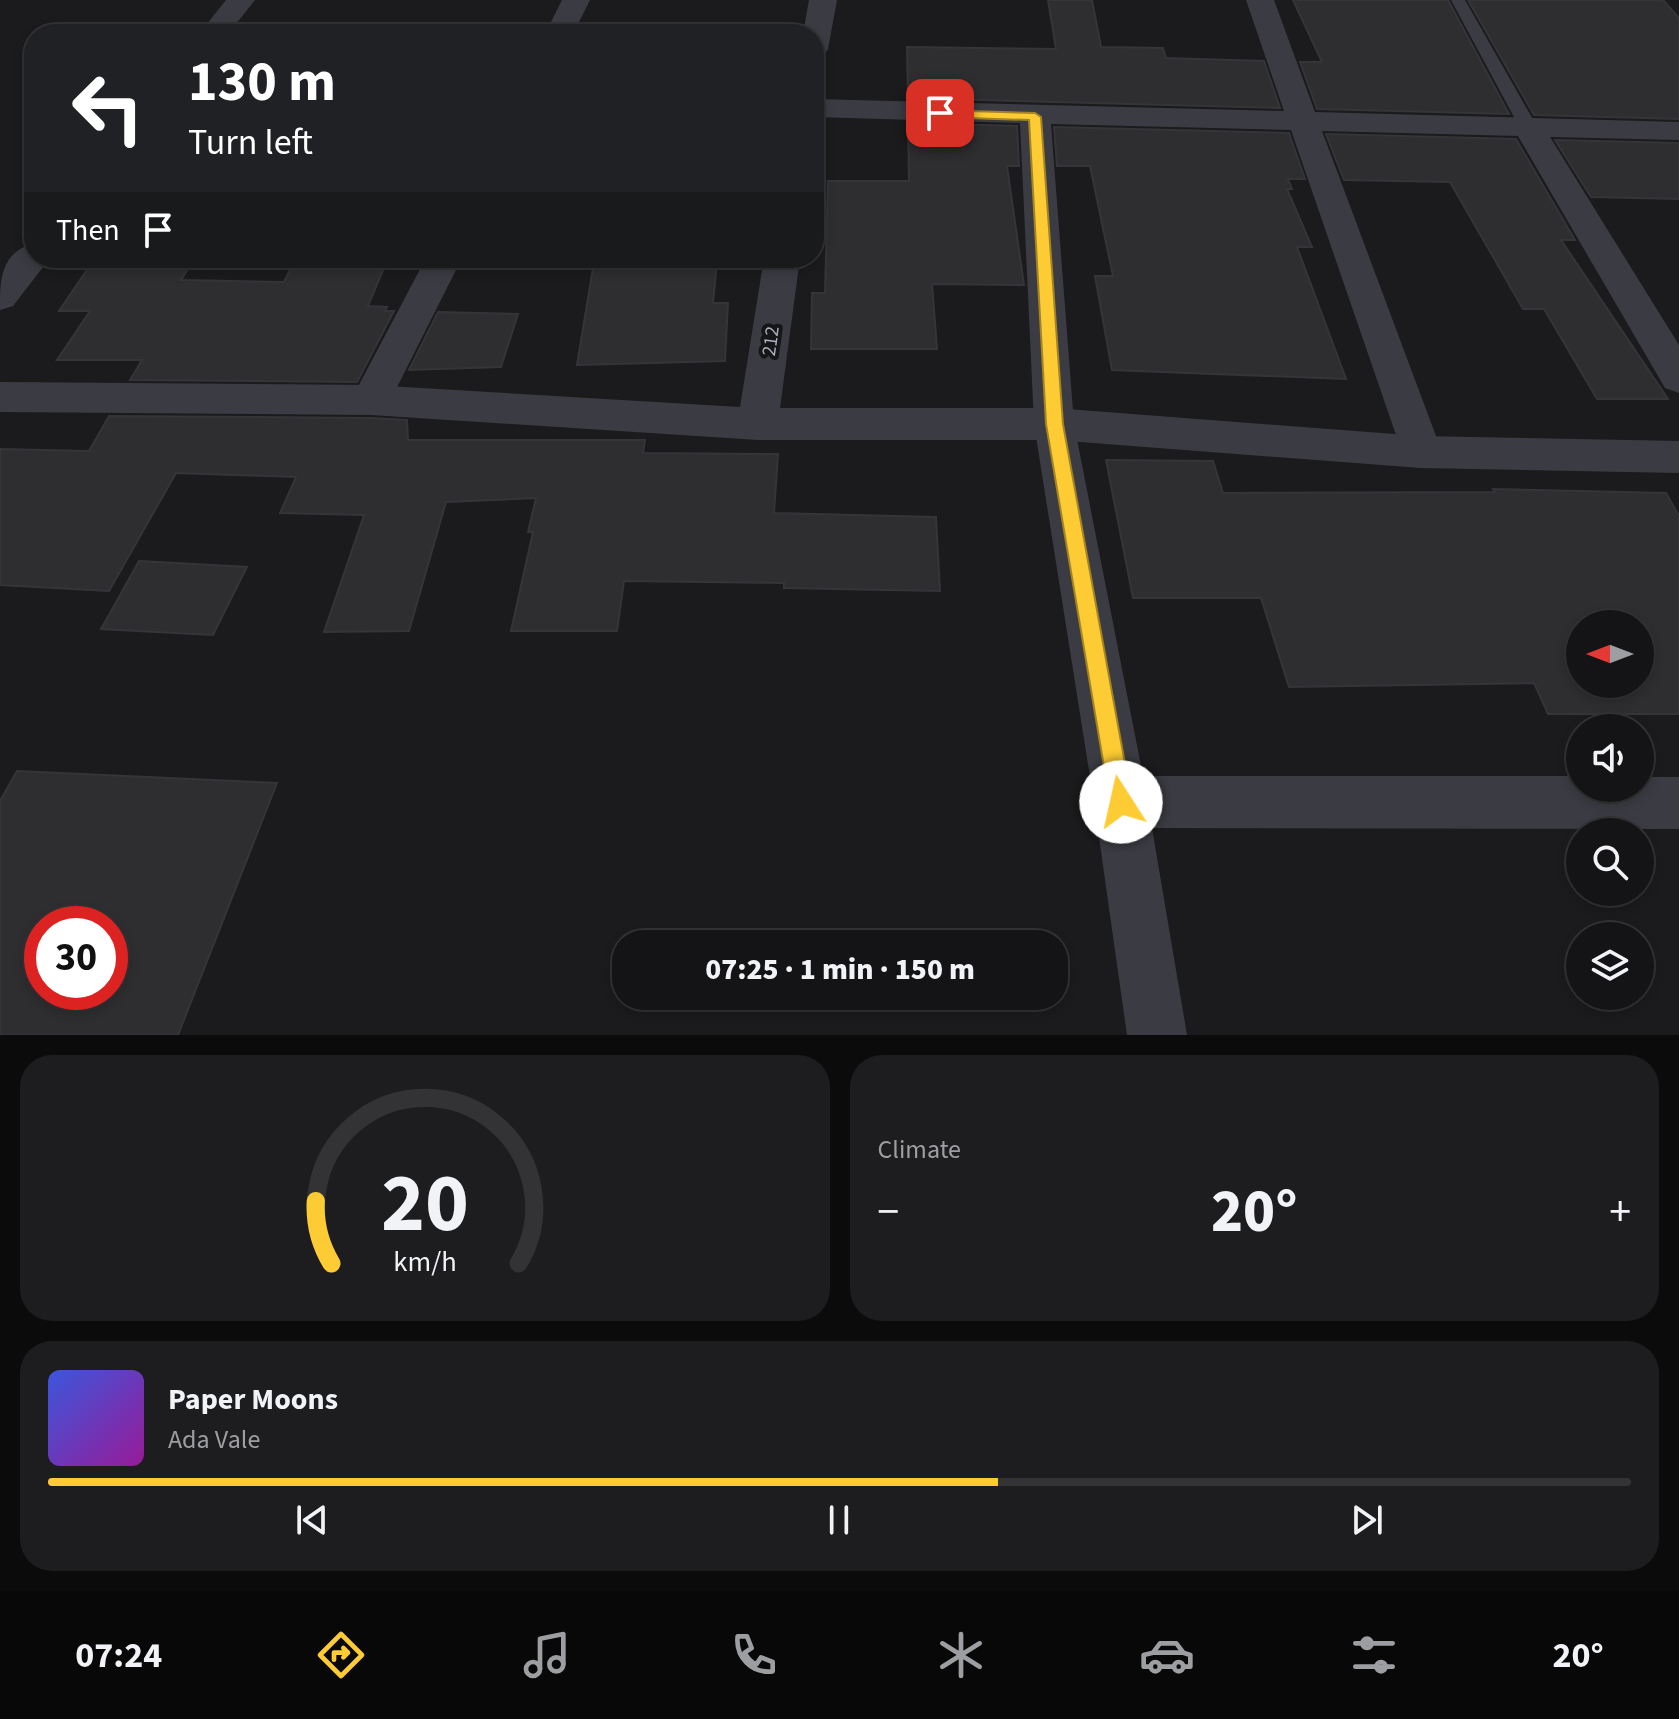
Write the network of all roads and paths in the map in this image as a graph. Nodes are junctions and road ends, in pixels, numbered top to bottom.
1 (241, 0) edge
2 (576, 0) edge
3 (823, 0) edge
4 (1260, 0) edge
5 (1458, 0) edge
6 (221, 24) edge
7 (564, 24) edge
8 (819, 24) edge
9 (824, 108) edge
10 (1035, 117) junction
11 (1305, 122) junction
12 (1530, 130) junction
13 (1679, 131) edge
14 (24, 246) edge
15 (439, 268) edge
16 (781, 268) edge
17 (0, 297) edge
18 (1679, 378) edge
19 (0, 397) edge
20 (371, 400) junction
21 (758, 424) junction
22 (1054, 424) junction
23 (1421, 452) junction
24 (1679, 457) edge
25 (1121, 802) junction
26 (1679, 803) edge
27 (1157, 1035) edge

1 - 6 street
2 - 7 street
3 - 8 street
4 - 11 street
5 - 12 lane
9 - 10 street
10 - 11 street
10 - 22 street
11 - 12 street
11 - 23 street
12 - 13 street
12 - 18 street
14 - 17 street
15 - 20 street
16 - 21 street, 212
19 - 20 street
20 - 21 street
21 - 22 street
22 - 23 street
22 - 25 street
23 - 24 street
25 - 26 street
25 - 27 street

